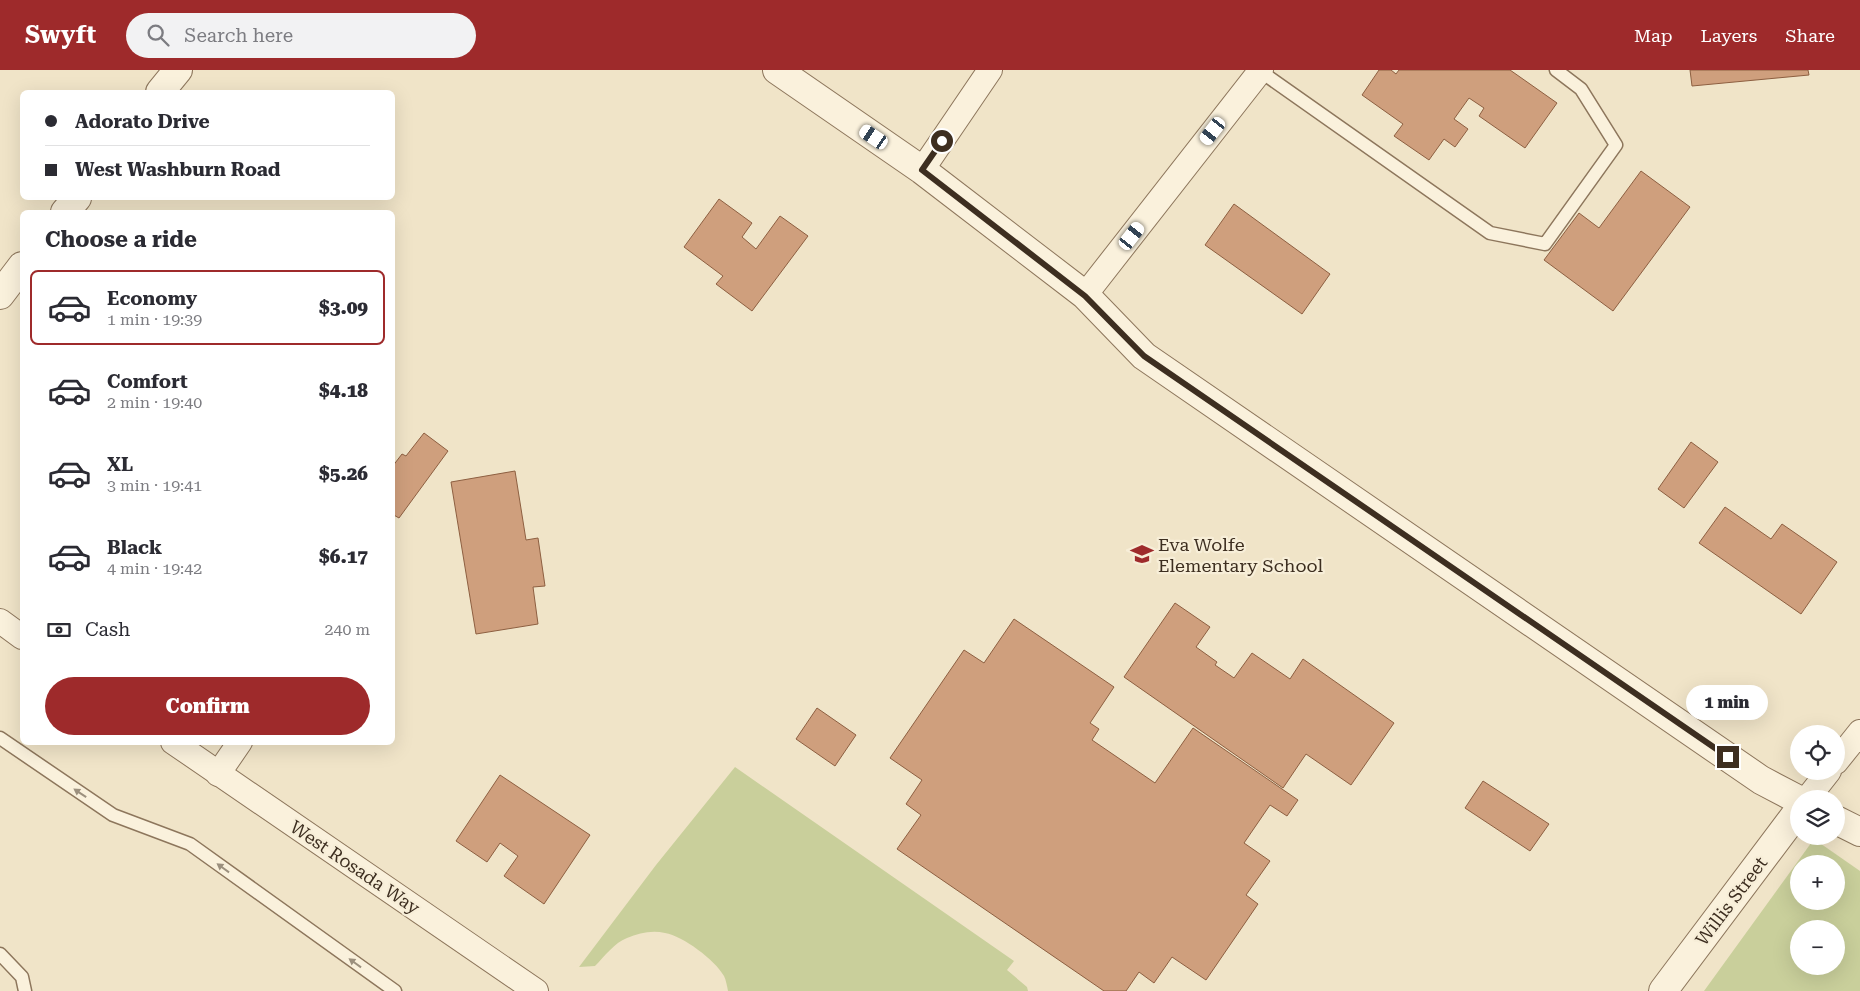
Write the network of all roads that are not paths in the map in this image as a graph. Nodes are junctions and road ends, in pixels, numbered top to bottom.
1 (178, 70) edge
2 (777, 70) edge
3 (990, 70) edge
4 (1556, 70) edge
5 (1260, 71) edge
6 (162, 90) edge
7 (922, 170) junction
8 (75, 200) edge
9 (67, 210) edge
10 (20, 269) edge
11 (0, 295) edge
12 (1085, 296) junction
13 (0, 621) edge
14 (20, 636) edge
15 (1860, 732) edge
16 (0, 738) edge
17 (177, 745) edge
18 (238, 745) edge
19 (1845, 751) edge
20 (218, 774) junction
21 (1822, 780) edge
22 (1814, 790) edge
23 (1790, 795) edge
24 (1790, 822) edge
25 (1845, 824) edge
26 (1860, 832) edge
27 (0, 954) edge
28 (25, 991) edge
29 (395, 991) edge
30 (536, 991) edge
31 (1663, 991) edge

1 - 6 street
2 - 7 street
3 - 7 street
4 - 5 lane
5 - 12 street
7 - 12 street
8 - 9 street
10 - 11 street
12 - 23 street
13 - 14 street
15 - 19 street
29 -> 16 lane
17 - 20 street, West Rosada Way
18 - 20 street
20 - 30 street, West Rosada Way
21 - 22 street
24 - 31 street, Willis Street
25 - 26 street
27 - 28 lane

